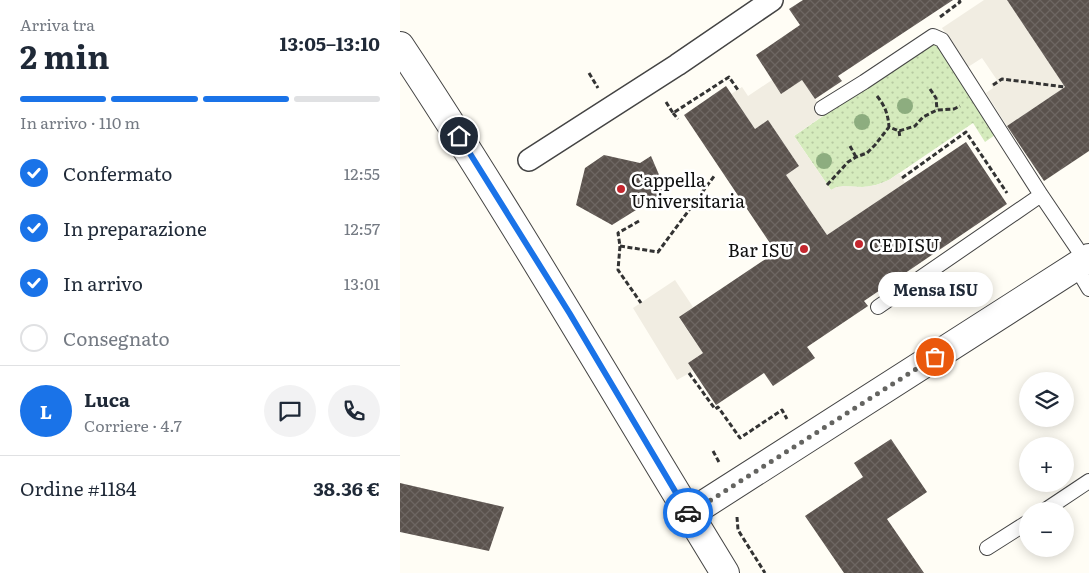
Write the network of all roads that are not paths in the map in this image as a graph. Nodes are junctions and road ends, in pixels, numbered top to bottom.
1 (772, 0) edge
2 (402, 54) edge
3 (822, 108) dead end
4 (529, 160) dead end
5 (1041, 195) junction
6 (1085, 269) edge
7 (878, 307) dead end
8 (1089, 482) edge
9 (1058, 502) edge
10 (689, 514) junction
11 (1019, 528) edge
12 (987, 548) dead end
13 (725, 573) edge

1 - 4 street
2 - 10 street
3 - 5 lane
5 - 6 lane
5 - 7 lane
6 - 10 street
8 - 9 lane
10 - 13 street
11 - 12 lane

